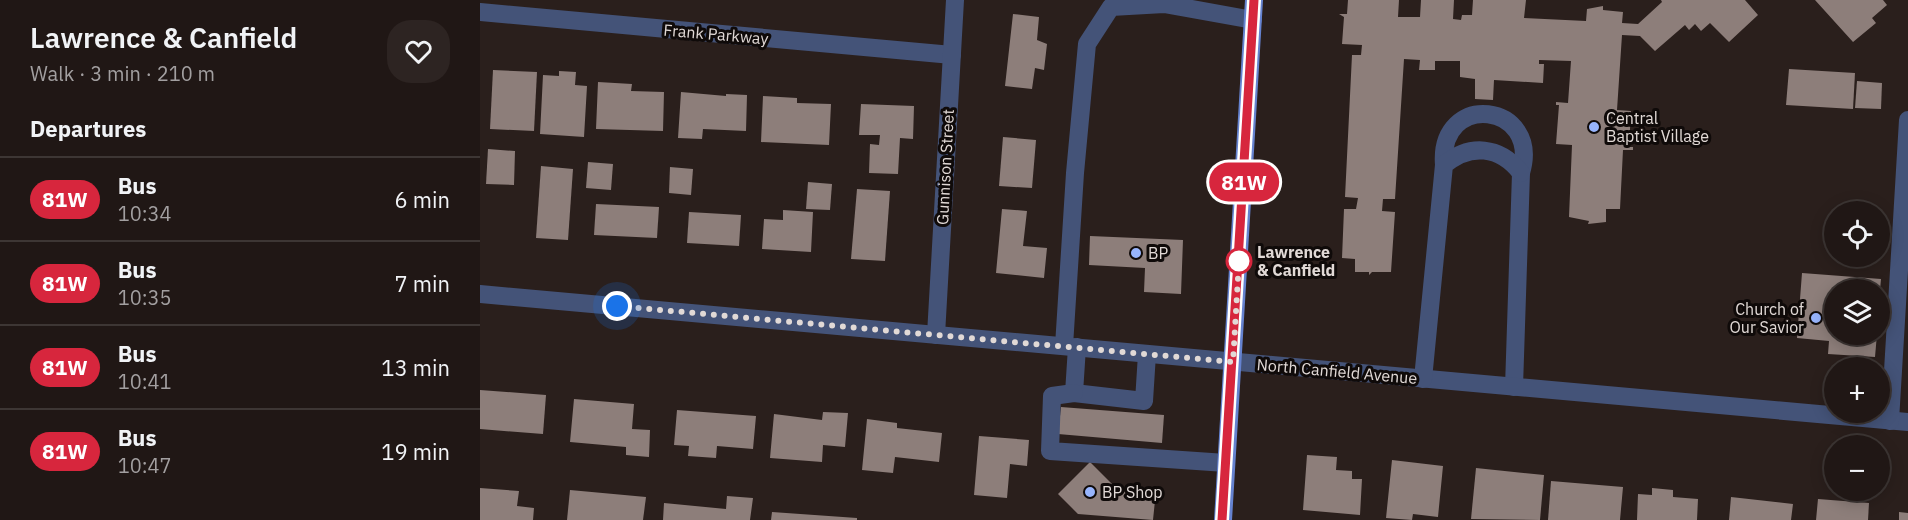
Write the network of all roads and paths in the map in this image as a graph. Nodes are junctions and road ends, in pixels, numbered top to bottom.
1 (954, 0) edge
2 (1254, 0) edge
3 (480, 12) edge
4 (1253, 20) junction
5 (952, 55) junction
6 (1908, 120) edge
7 (1444, 165) junction
8 (1521, 173) junction
9 (480, 294) edge
10 (936, 335) junction
11 (1070, 347) junction
12 (1147, 354) junction
13 (1233, 362) junction
14 (1422, 379) junction
15 (1515, 387) junction
16 (1074, 393) junction
17 (1899, 421) edge
18 (1226, 463) junction
19 (1222, 520) edge

1 - 5 street, Gunnison Street
2 - 4 main road
3 - 5 street, Frank Parkway
4 - 11 street
4 - 13 main road
5 - 10 street, Gunnison Street
6 - 17 street
7 - 8 street
7 - 8 street
7 - 14 street
8 - 15 street
9 - 10 street, North Canfield Avenue
10 - 11 street, North Canfield Avenue
11 - 12 street, North Canfield Avenue
11 - 16 street
12 - 13 street, North Canfield Avenue
12 - 16 street
13 - 14 street, North Canfield Avenue
13 - 18 main road
14 - 15 street, North Canfield Avenue
15 - 17 street, North Canfield Avenue
16 - 18 street
18 - 19 main road

